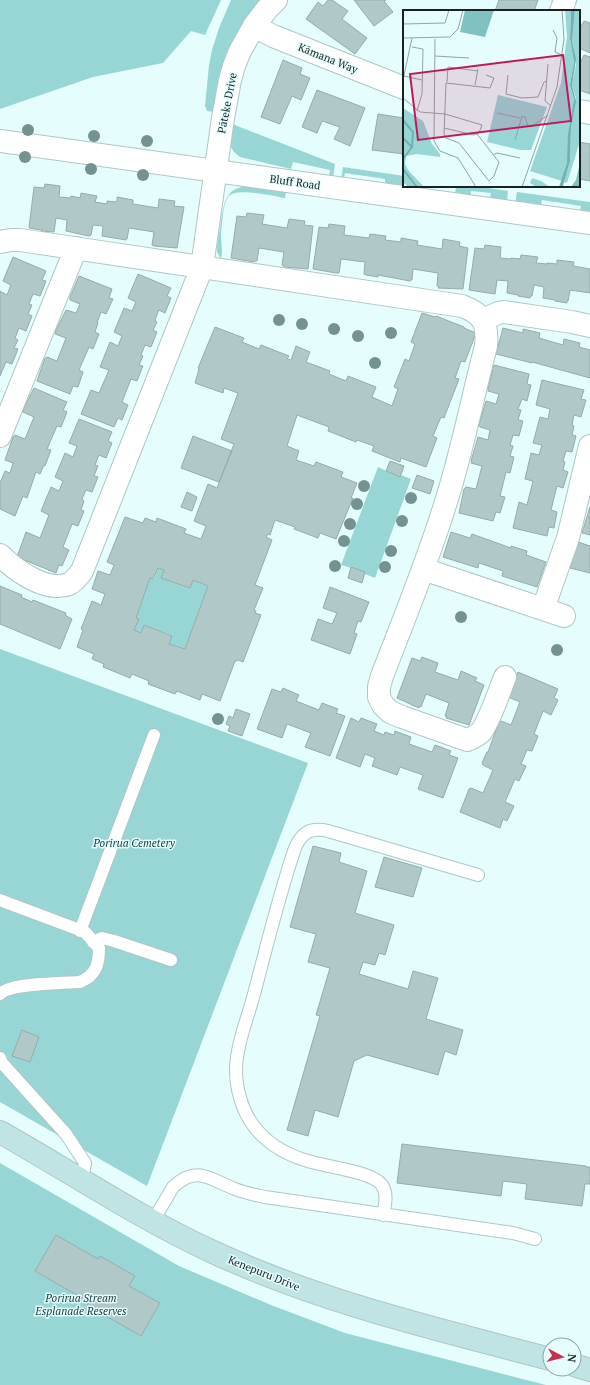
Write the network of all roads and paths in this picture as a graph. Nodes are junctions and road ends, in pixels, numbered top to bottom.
1 (276, 0) edge
2 (565, 0) edge
3 (561, 10) edge
4 (254, 26) junction
5 (403, 88) edge
6 (580, 111) edge
7 (590, 113) edge
8 (0, 141) edge
9 (216, 171) junction
10 (590, 223) edge
11 (0, 242) edge
12 (76, 248) junction
13 (202, 268) junction
14 (483, 320) junction
15 (590, 326) edge
16 (0, 436) edge
17 (590, 446) edge
18 (0, 555) edge
19 (423, 569) junction
20 (543, 609) junction
21 (564, 616) dead end
22 (505, 677) dead end
23 (154, 735) dead end
24 (478, 875) dead end
25 (0, 900) edge
26 (80, 931) junction
27 (93, 942) junction
28 (171, 960) dead end
29 (0, 994) edge
30 (0, 1058) edge
31 (0, 1132) edge
32 (82, 1180) junction
33 (383, 1215) junction
34 (153, 1222) junction
35 (535, 1239) dead end
36 (542, 1357) edge

1 - 4 street, Pāteke Drive
2 - 3 street
4 - 5 street, Kāmana Way
4 - 9 street, Pāteke Drive
6 - 7 street
8 - 9 street, Bluff Road
9 - 10 street, Bluff Road
9 - 13 street, Pāteke Drive
11 - 12 street
12 - 13 street
12 - 16 street
13 - 14 street
13 - 18 street, Pāteke Drive
14 - 15 street
14 - 19 street
17 - 20 street
19 - 20 street
19 - 22 street
20 - 21 street
23 - 26 lane
24 - 33 lane
25 - 26 lane
26 - 27 lane
27 - 28 lane
27 - 29 lane
30 - 32 lane
31 - 32 main road, Kenepuru Drive
32 - 34 main road, Kenepuru Drive
33 - 34 lane
33 - 35 lane
34 - 36 main road, Kenepuru Drive

